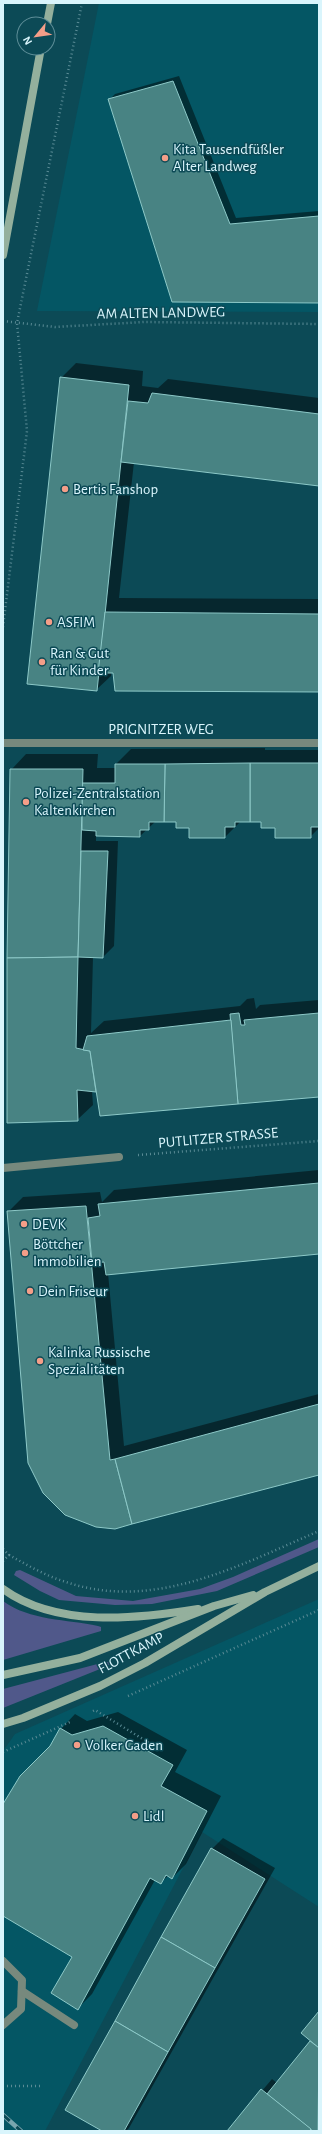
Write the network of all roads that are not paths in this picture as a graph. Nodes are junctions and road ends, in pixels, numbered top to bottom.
1 (52, 3) edge
2 (49, 16) edge
3 (40, 56) edge
4 (3, 255) edge
5 (319, 742) edge
6 (3, 743) edge
7 (119, 1156) road end
8 (3, 1168) edge
9 (319, 1566) edge
10 (3, 1589) edge
11 (265, 1592) junction
12 (214, 1606) junction
13 (3, 1675) edge
14 (3, 1724) edge
15 (3, 1961) edge
16 (22, 1991) junction
17 (3, 2025) edge
18 (74, 2025) dead end

1 - 2 street
3 - 4 street
5 - 6 street, PRIGNITZER WEG
7 - 8 street
9 - 11 street, FLOTTKAMP
10 - 12 street
11 - 12 street, FLOTTKAMP
11 - 14 street, FLOTTKAMP
12 - 13 street, FLOTTKAMP
15 - 16 street
16 - 17 street
16 - 18 street

